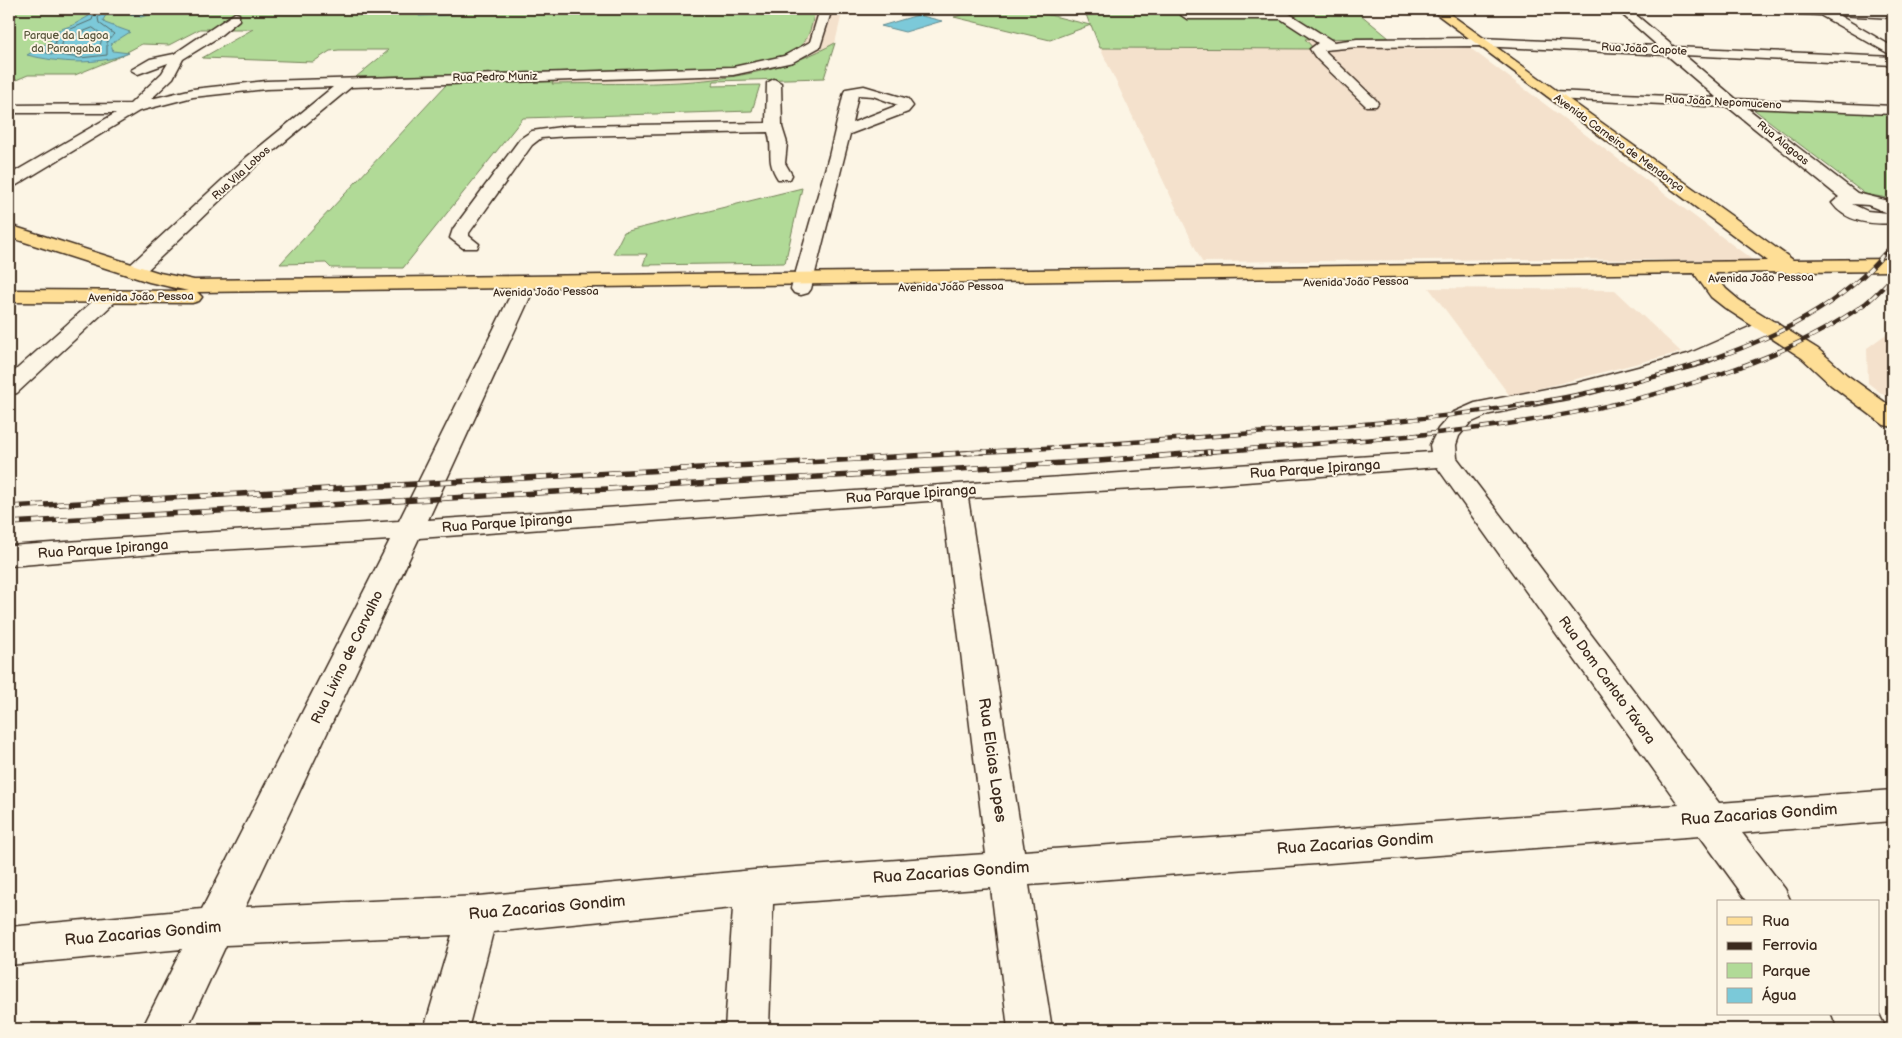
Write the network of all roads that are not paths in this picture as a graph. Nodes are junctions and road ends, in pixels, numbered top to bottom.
1 (826, 9) edge
2 (1436, 9) edge
3 (1622, 9) edge
4 (1764, 9) edge
5 (1820, 10) edge
6 (1280, 12) edge
7 (1893, 14) edge
8 (1187, 15) dead end
9 (235, 17) dead end
10 (1479, 42) junction
11 (1331, 44) junction
12 (1672, 50) junction
13 (1893, 52) edge
14 (178, 57) junction
15 (1893, 61) edge
16 (138, 70) dead end
17 (242, 74) dead end
18 (349, 81) junction
19 (774, 83) dead end
20 (222, 89) junction
21 (1553, 95) junction
22 (1371, 103) dead end
23 (1732, 103) junction
24 (134, 108) junction
25 (9, 109) edge
26 (1893, 110) edge
27 (774, 128) junction
28 (843, 131) dead end
29 (784, 175) dead end
30 (9, 182) edge
31 (1853, 199) junction
32 (1893, 209) edge
33 (1893, 218) edge
34 (9, 231) edge
35 (470, 244) dead end
36 (1893, 265) edge
37 (136, 270) junction
38 (1795, 272) junction
39 (1702, 273) junction
40 (1893, 275) edge
41 (802, 284) junction
42 (525, 287) junction
43 (9, 290) edge
44 (9, 296) edge
45 (108, 298) junction
46 (1769, 326) junction
47 (9, 388) edge
48 (1893, 420) edge
49 (1444, 459) junction
50 (954, 491) junction
51 (409, 530) junction
52 (9, 556) edge
53 (1893, 806) edge
54 (1709, 818) junction
55 (1008, 869) junction
56 (754, 888) junction
57 (1770, 900) edge
58 (478, 915) junction
59 (215, 927) junction
60 (9, 946) edge
61 (1854, 1016) edge
62 (164, 1029) edge
63 (446, 1029) edge
64 (747, 1029) edge
65 (1030, 1029) edge
66 (1864, 1029) edge

1 - 18 street, Rua Pedro Muniz
2 - 10 main road, Avenida Carneiro de Mendonça
3 - 12 street, Rua Alagoas
4 - 5 street
5 - 7 street
5 - 13 street
6 - 8 street
6 - 11 street
9 - 14 street
10 - 11 street, Rua João Capote
10 - 12 street, Rua João Capote
10 - 21 main road, Avenida Carneiro de Mendonça
11 - 22 street
12 - 15 street, Rua João Capote
12 - 23 street, Rua Alagoas
14 - 16 street
14 - 24 street
17 - 20 street
18 - 20 street, Rua Pedro Muniz
18 - 37 street, Rua Vila Lobos
19 - 27 street
20 - 24 street, Rua Pedro Muniz
21 - 23 street, Rua João Nepomuceno
21 - 38 main road, Avenida Carneiro de Mendonça
23 - 26 street, Rua João Nepomuceno
23 - 31 street, Rua Alagoas
24 - 25 street
24 - 30 street
27 - 29 street
27 - 35 street
28 - 41 street
31 - 32 street, Rua Alagoas
31 - 33 street
34 - 37 main road, Avenida João Pessoa
36 - 38 main road, Avenida João Pessoa
37 - 42 main road, Avenida João Pessoa
37 - 43 main road
38 - 39 main road, Avenida João Pessoa
38 - 40 main road, Avenida João Pessoa
39 - 41 main road, Avenida João Pessoa
39 - 46 main road
41 - 42 main road, Avenida João Pessoa
42 - 45 main road, Avenida João Pessoa
42 - 51 street, Rua Livino de Carvalho
44 - 45 main road, Avenida João Pessoa
45 - 47 street
46 - 48 main road
46 - 49 street
49 - 50 street, Rua Parque Ipiranga
49 - 54 street, Rua Dom Carloto Távora
50 - 51 street, Rua Parque Ipiranga
50 - 55 street, Rua Elcias Lopes
51 - 52 street, Rua Parque Ipiranga
51 - 59 street, Rua Livino de Carvalho
53 - 54 street, Rua Zacarias Gondim
54 - 55 street, Rua Zacarias Gondim
54 - 57 street, Rua Dom Carloto Távora
55 - 56 street, Rua Zacarias Gondim
55 - 65 street, Rua Elcias Lopes
56 - 58 street, Rua Zacarias Gondim
56 - 64 street
58 - 59 street, Rua Zacarias Gondim
58 - 63 street
59 - 60 street, Rua Zacarias Gondim
59 - 62 street, Rua Livino de Carvalho
61 - 66 street

